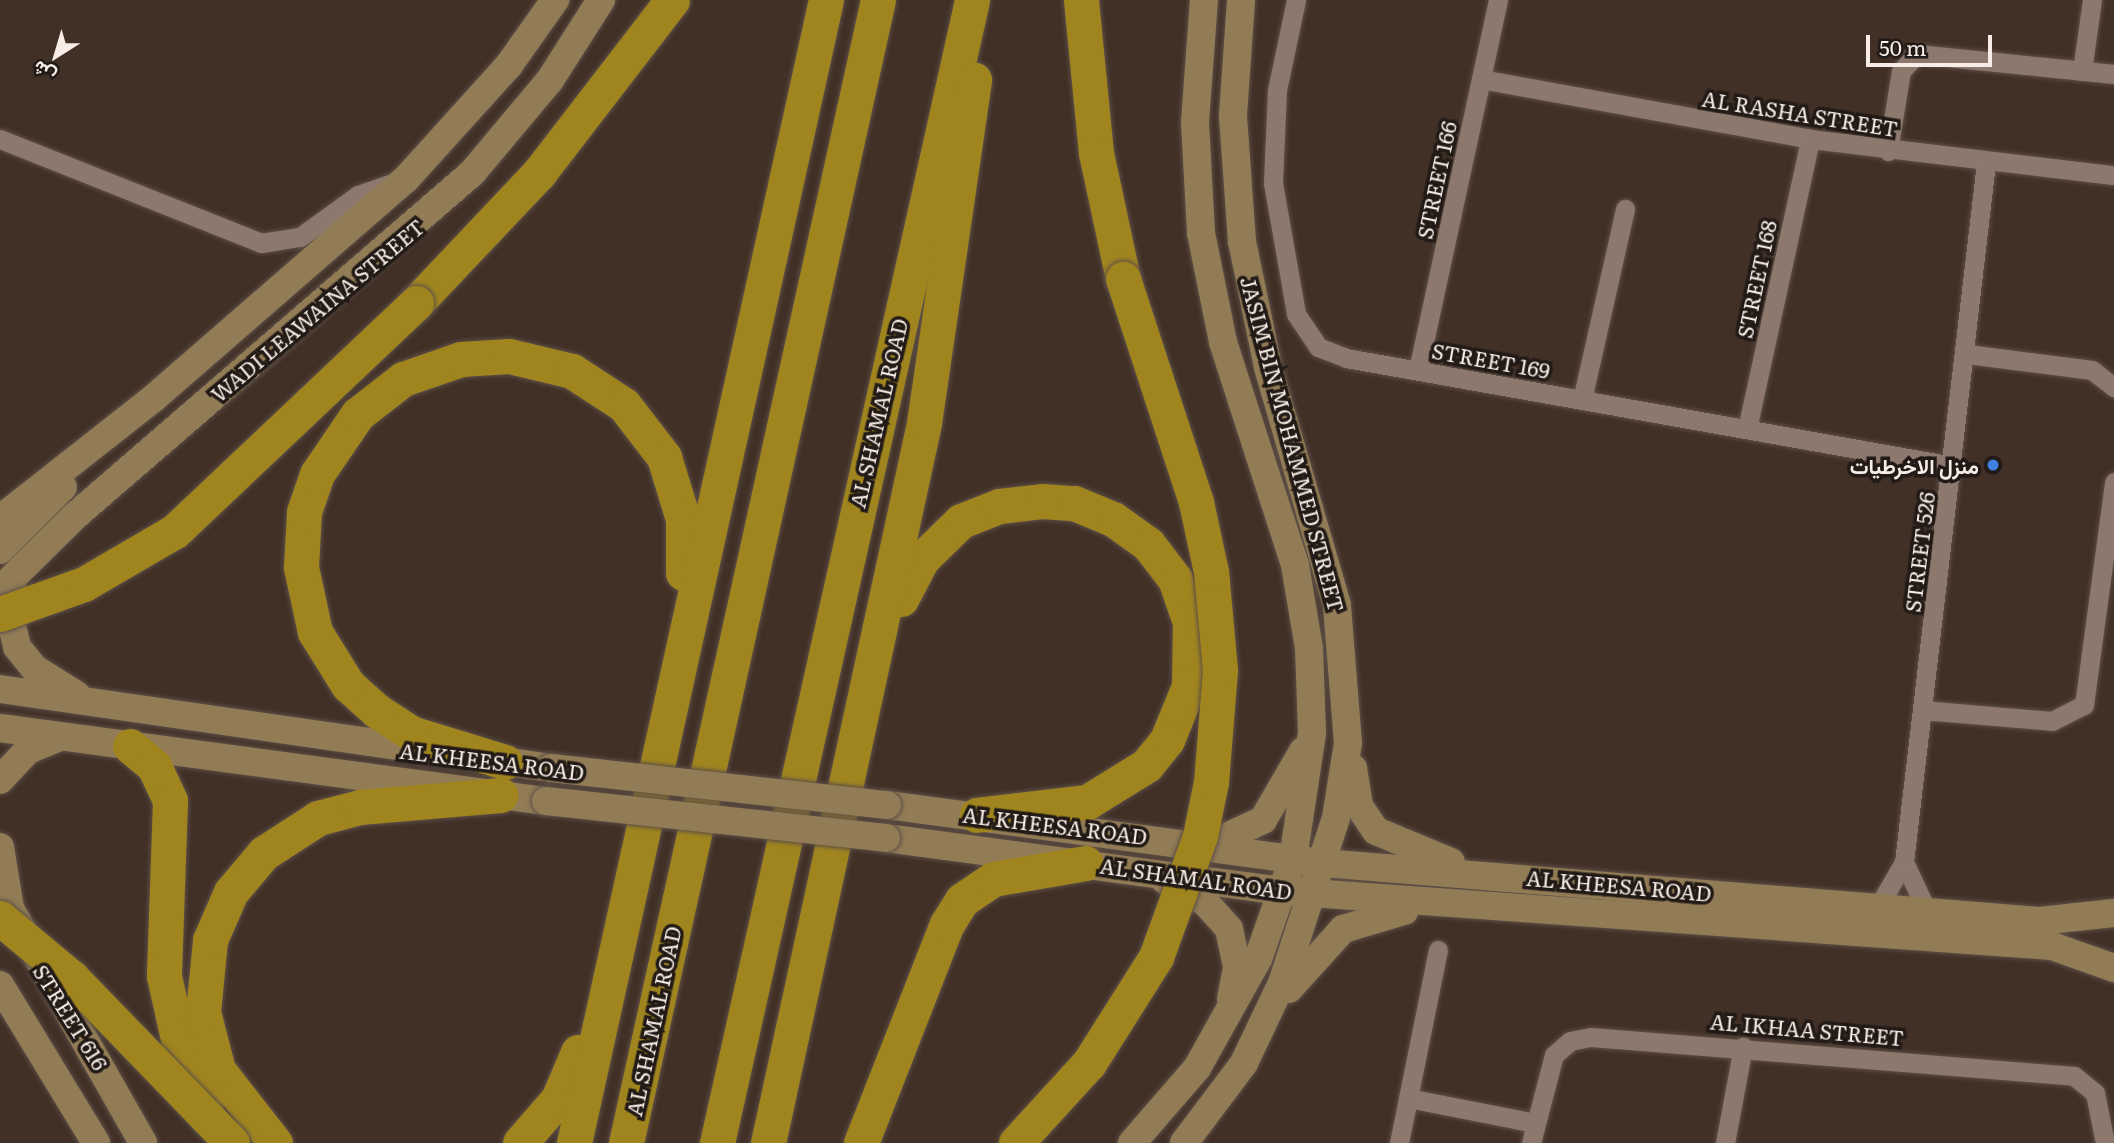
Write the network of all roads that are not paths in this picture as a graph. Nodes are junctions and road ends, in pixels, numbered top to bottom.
1 (555, 0) edge
2 (601, 0) edge
3 (671, 0) edge
4 (826, 0) edge
5 (878, 0) edge
6 (973, 0) edge
7 (1081, 0) edge
8 (1204, 0) edge
9 (1241, 0) edge
10 (1296, 0) edge
11 (1498, 0) edge
12 (2092, 0) edge
13 (2082, 71) junction
14 (2114, 74) edge
15 (1481, 79) junction
16 (0, 139) edge
17 (1810, 139) junction
18 (1888, 151) junction
19 (1986, 163) junction
20 (2114, 175) edge
21 (406, 179) junction
22 (1625, 209) dead end
23 (1967, 354) junction
24 (1418, 370) junction
25 (2114, 387) edge
26 (155, 397) junction
27 (1582, 400) junction
28 (1747, 429) junction
29 (1953, 466) junction
30 (2114, 482) edge
31 (0, 519) edge
32 (0, 550) edge
33 (30, 558) junction
34 (0, 590) edge
35 (0, 614) edge
36 (682, 640) junction
37 (876, 664) junction
38 (0, 688) edge
39 (0, 705) edge
40 (99, 706) junction
41 (1922, 710) junction
42 (233, 726) junction
43 (0, 728) edge
44 (1312, 733) junction
45 (62, 737) junction
46 (1348, 743) junction
47 (130, 746) junction
48 (503, 779) junction
49 (0, 780) edge
50 (547, 801) joint
51 (977, 815) junction
52 (1208, 845) junction
53 (0, 846) edge
54 (1293, 859) junction
55 (1904, 862) junction
56 (1086, 863) junction
57 (1323, 863) junction
58 (1144, 869) junction
59 (1469, 872) junction
60 (1283, 891) junction
61 (1315, 894) junction
62 (1454, 902) junction
63 (1878, 907) junction
64 (1927, 911) junction
65 (3, 913) edge
66 (2114, 913) edge
67 (1438, 950) dead end
68 (612, 967) junction
69 (2114, 968) edge
70 (0, 985) edge
71 (1269, 1012) junction
72 (1225, 1024) junction
73 (1743, 1047) junction
74 (1408, 1098) junction
75 (1535, 1123) junction
76 (96, 1143) edge
77 (143, 1143) edge
78 (219, 1143) edge
79 (232, 1143) edge
80 (275, 1143) edge
81 (520, 1143) edge
82 (574, 1143) edge
83 (626, 1143) edge
84 (717, 1143) edge
85 (768, 1143) edge
86 (862, 1143) edge
87 (1016, 1143) edge
88 (1132, 1143) edge
89 (1184, 1143) edge
90 (1399, 1143) edge
91 (1531, 1143) edge
92 (1724, 1143) edge
93 (2105, 1143) edge

1 - 21 main road, WADI LEAWAINA STREET
2 - 33 main road, WADI LEAWAINA STREET
3 - 35 highway, bridge
4 - 36 highway
5 - 83 highway, AL SHAMAL ROAD
6 - 37 highway
6 - 84 highway, AL SHAMAL ROAD
7 - 87 highway, bridge
8 - 44 main road, JASIM BIN MOHAMMED STREET
9 - 46 main road, JASIM BIN MOHAMMED STREET
10 - 24 street, STREET 169
11 - 15 street, STREET 166
12 - 13 street
13 - 14 street
13 - 18 street
15 - 17 street, AL RASHA STREET
15 - 24 street, STREET 166
16 - 21 street
17 - 18 street, AL RASHA STREET
17 - 28 street, STREET 168
18 - 19 street, AL RASHA STREET
19 - 20 street, AL RASHA STREET
19 - 23 street, STREET 526
21 - 26 main road, WADI LEAWAINA STREET
22 - 27 street
23 - 25 street
23 - 29 street, STREET 526
24 - 27 street, STREET 169
26 - 31 main road, WADI LEAWAINA STREET
26 - 32 main road
27 - 28 street, STREET 169
28 - 29 street, STREET 169
29 - 41 street, STREET 526
30 - 41 street
33 - 34 main road, WADI LEAWAINA STREET
33 - 40 main road
36 - 48 highway
36 - 68 highway
37 - 51 highway
37 - 85 highway
38 - 40 main road, AL KHEESA ROAD
39 - 42 main road
40 - 42 main road, AL KHEESA ROAD
41 - 55 street, STREET 526
42 - 48 main road, AL KHEESA ROAD
43 - 45 main road, AL KHEESA ROAD
44 - 52 main road
44 - 54 main road, JASIM BIN MOHAMMED STREET
45 - 47 main road, AL KHEESA ROAD
45 - 49 main road
46 - 57 main road, JASIM BIN MOHAMMED STREET
46 - 59 main road
47 - 48 main road, AL KHEESA ROAD
47 - 78 highway
48 - 50 main road, AL KHEESA ROAD
48 - 51 main road, AL KHEESA ROAD, bridge
48 - 80 highway
50 - 56 main road, AL SHAMAL ROAD, bridge
51 - 52 main road, AL KHEESA ROAD
52 - 54 main road, AL KHEESA ROAD
53 - 65 main road
54 - 57 main road, AL KHEESA ROAD
54 - 60 main road, JASIM BIN MOHAMMED STREET
55 - 63 street, STREET 526
55 - 64 street
56 - 58 main road, AL SHAMAL ROAD
56 - 86 highway
57 - 59 main road, AL KHEESA ROAD
57 - 61 main road, JASIM BIN MOHAMMED STREET
58 - 60 main road, AL SHAMAL ROAD
58 - 72 main road
59 - 63 main road, AL KHEESA ROAD
60 - 61 main road, AL SHAMAL ROAD
60 - 72 main road, JASIM BIN MOHAMMED STREET
61 - 62 main road, AL KHEESA ROAD
61 - 71 main road, JASIM BIN MOHAMMED STREET
62 - 69 main road, AL KHEESA ROAD
62 - 71 main road
63 - 64 main road, AL KHEESA ROAD
64 - 66 main road, AL KHEESA ROAD
65 - 77 main road, STREET 616
65 - 79 highway, bridge
67 - 74 street
68 - 81 highway
68 - 82 highway
70 - 76 main road, STREET 616
71 - 89 main road, JASIM BIN MOHAMMED STREET
72 - 88 main road, JASIM BIN MOHAMMED STREET
73 - 75 street, AL IKHAA STREET
73 - 92 street
73 - 93 street, AL IKHAA STREET
74 - 75 street
74 - 90 street
75 - 91 street, AL IKHAA STREET

